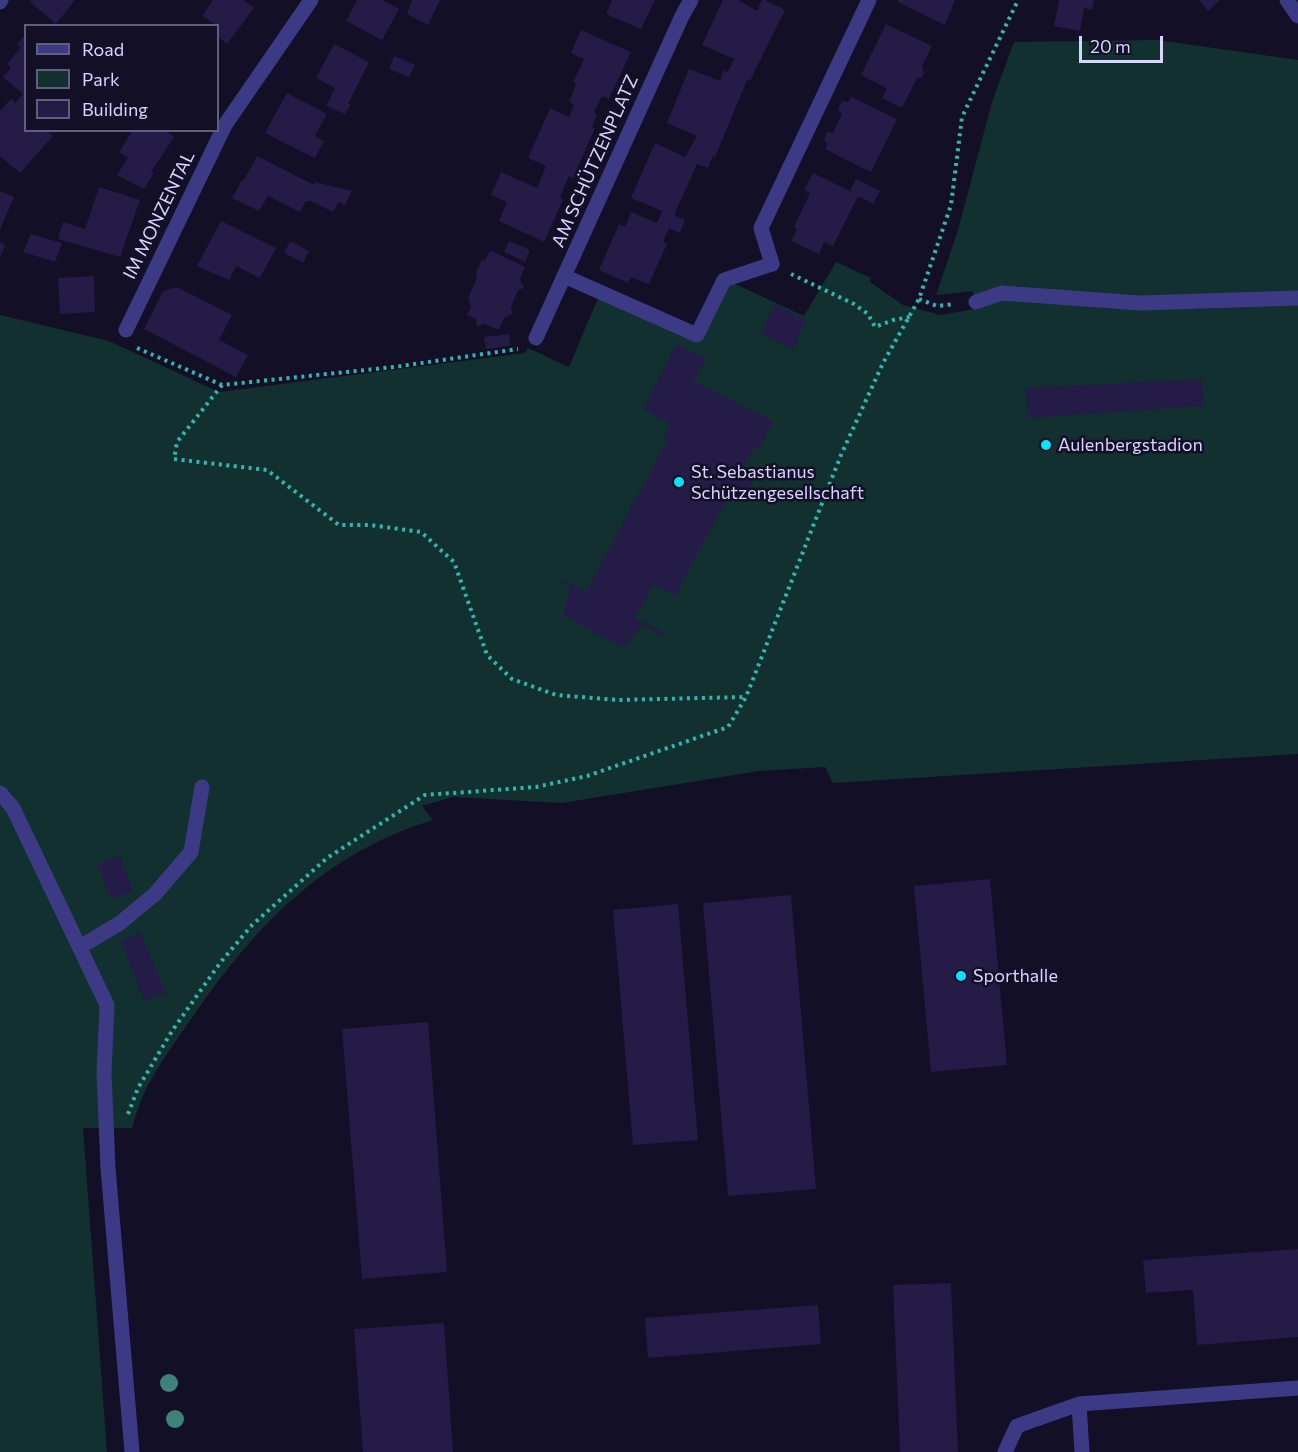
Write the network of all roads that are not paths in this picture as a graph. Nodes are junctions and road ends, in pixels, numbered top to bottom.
1 (311, 0) edge
2 (691, 0) edge
3 (868, 0) edge
4 (1287, 0) edge
5 (1298, 16) edge
6 (564, 276) junction
7 (1298, 298) edge
8 (976, 302) road end
9 (126, 330) dead end
10 (536, 338) road end
11 (202, 787) dead end
12 (0, 793) edge
13 (80, 947) junction
14 (1298, 1388) edge
15 (1079, 1404) junction
16 (132, 1452) edge
17 (1005, 1452) edge
18 (1082, 1452) edge

1 - 9 street, IM MONZENTAL
2 - 6 street, AM SCHÜTZENPLATZ
3 - 6 street
4 - 5 street
6 - 10 street, AM SCHÜTZENPLATZ
7 - 8 street
11 - 13 street
12 - 13 street
13 - 16 street
14 - 15 street
15 - 17 street
15 - 18 street

